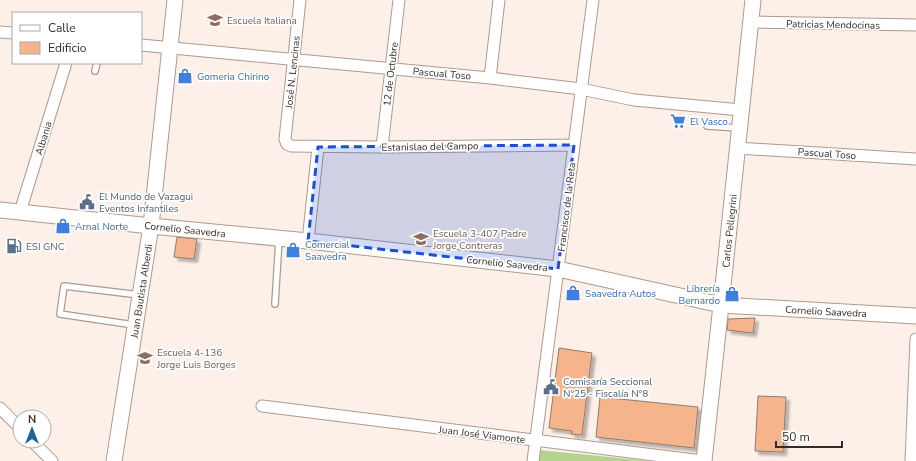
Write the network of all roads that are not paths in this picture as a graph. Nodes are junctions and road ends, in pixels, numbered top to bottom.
1 (175, 0) edge
2 (300, 0) edge
3 (399, 0) edge
4 (499, 0) edge
5 (593, 0) edge
6 (753, 0) edge
7 (750, 22) junction
8 (916, 25) edge
9 (0, 32) edge
10 (12, 33) edge
11 (142, 45) edge
12 (170, 48) junction
13 (293, 59) junction
14 (66, 64) edge
15 (97, 64) edge
16 (391, 68) junction
17 (95, 71) dead end
18 (490, 78) junction
19 (582, 89) junction
20 (741, 110) junction
21 (707, 126) dead end
22 (739, 128) junction
23 (287, 144) joint
24 (574, 145) junction
25 (318, 147) junction
26 (382, 147) junction
27 (737, 148) junction
28 (916, 159) edge
29 (0, 210) edge
30 (20, 212) junction
31 (151, 226) junction
32 (280, 239) junction
33 (308, 242) junction
34 (558, 269) junction
35 (140, 295) junction
36 (275, 304) dead end
37 (721, 305) junction
38 (916, 316) edge
39 (136, 325) junction
40 (916, 339) edge
41 (262, 406) dead end
42 (0, 408) edge
43 (12, 420) edge
44 (536, 441) junction
45 (40, 449) edge
46 (52, 461) edge
47 (114, 461) edge
48 (533, 461) edge
49 (703, 461) edge
50 (911, 461) edge

1 - 12 street, Juan Bautista Alberdi
2 - 13 street, José N. Lencinas
3 - 16 street, 12 de Octubre
4 - 18 street
5 - 19 street, Francisco de la Reta
6 - 7 street, Carlos Pellegrini
7 - 8 street, Patricias Mendocinas
7 - 20 street, Carlos Pellegrini
9 - 10 street
11 - 12 street, Pascual Toso
12 - 13 street, Pascual Toso
12 - 31 street, Juan Bautista Alberdi
13 - 16 street, Pascual Toso
13 - 23 street, José N. Lencinas
14 - 30 street, Albania
15 - 17 lane
16 - 18 street, Pascual Toso
16 - 26 street, 12 de Octubre
18 - 19 street, Pascual Toso
19 - 20 street, Pascual Toso
19 - 24 street, Francisco de la Reta
20 - 22 street, Carlos Pellegrini
21 - 22 lane
22 - 27 street, Carlos Pellegrini
23 - 25 street, Estanislao del Campo
24 - 26 street, Estanislao del Campo
24 - 34 street, Francisco de la Reta
25 - 26 street, Estanislao del Campo
25 - 33 street
27 - 28 street, Pascual Toso
27 - 37 street, Carlos Pellegrini
29 - 30 street, Cornelio Saavedra
30 - 31 street, Cornelio Saavedra
31 - 32 street, Cornelio Saavedra
31 - 35 street, Juan Bautista Alberdi
32 - 33 street, Cornelio Saavedra
32 - 36 lane
33 - 34 street, Cornelio Saavedra
34 - 37 street, Cornelio Saavedra
34 - 44 street, Francisco de la Reta
35 - 39 street, Juan Bautista Alberdi
35 - 39 lane
37 - 38 street, Cornelio Saavedra
37 - 49 street, Carlos Pellegrini
39 - 47 street, Juan Bautista Alberdi
40 - 50 street
41 - 44 street, Juan José Viamonte
42 - 43 street
44 - 48 street, Francisco de la Reta
44 - 49 street, Juan José Viamonte
45 - 46 street

